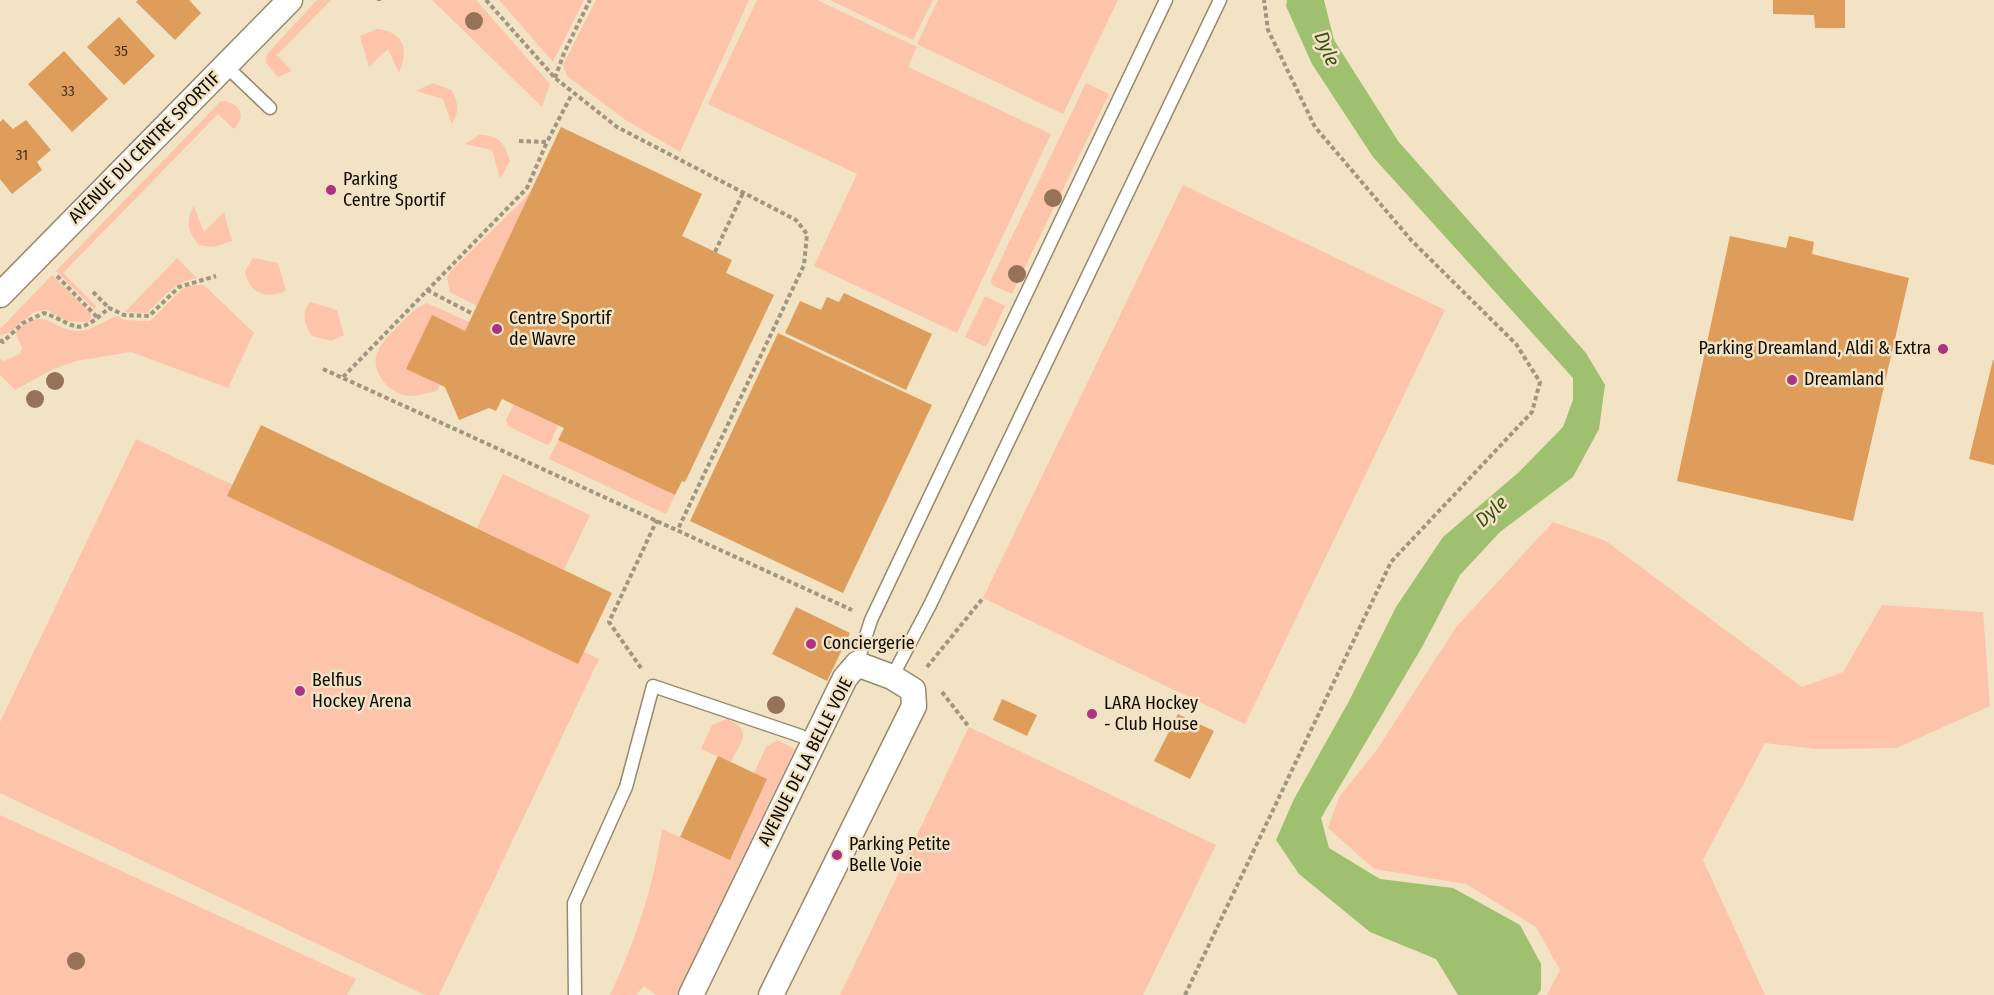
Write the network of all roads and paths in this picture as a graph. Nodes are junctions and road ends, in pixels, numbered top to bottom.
1 (290, 0) edge
2 (486, 0) edge
3 (590, 0) edge
4 (1166, 0) edge
5 (1220, 0) edge
6 (1264, 0) edge
7 (226, 66) junction
8 (555, 78) junction
9 (572, 94) junction
10 (270, 108) dead end
11 (519, 141) dead end
12 (547, 142) junction
13 (743, 193) junction
14 (715, 252) dead end
15 (38, 256) junction
16 (216, 276) dead end
17 (428, 290) junction
18 (93, 292) dead end
19 (0, 295) edge
20 (109, 308) junction
21 (473, 314) dead end
22 (98, 318) junction
23 (0, 340) edge
24 (322, 369) dead end
25 (343, 378) junction
26 (657, 520) junction
27 (678, 529) junction
28 (983, 598) dead end
29 (872, 620) junction
30 (857, 664) junction
31 (897, 669) junction
32 (653, 686) junction
33 (937, 686) dead end
34 (969, 727) dead end
35 (814, 743) junction
36 (575, 995) edge
37 (691, 995) edge
38 (771, 995) edge
39 (1185, 995) edge

1 - 7 street, AVENUE DU CENTRE SPORTIF
2 - 8 path
3 - 8 path
4 - 29 lane
5 - 31 lane
6 - 39 path
7 - 10 lane
7 - 15 street, AVENUE DU CENTRE SPORTIF
8 - 9 path
9 - 12 path
9 - 13 path
11 - 12 path
12 - 17 path
13 - 14 path
13 - 27 path
15 - 19 street, AVENUE DU CENTRE SPORTIF
15 - 22 path
16 - 20 path
17 - 21 path
17 - 25 path
18 - 20 path
20 - 22 path
22 - 23 path
24 - 25 path
25 - 26 path
26 - 27 path
26 - 32 path
27 - 29 path
28 - 31 path
29 - 30 lane
30 - 31 street, AVENUE DE LA BELLE VOIE
30 - 35 street, AVENUE DE LA BELLE VOIE
31 - 38 street, AVENUE DE LA BELLE VOIE
32 - 35 lane
32 - 36 lane
33 - 34 path
35 - 37 street, AVENUE DE LA BELLE VOIE

